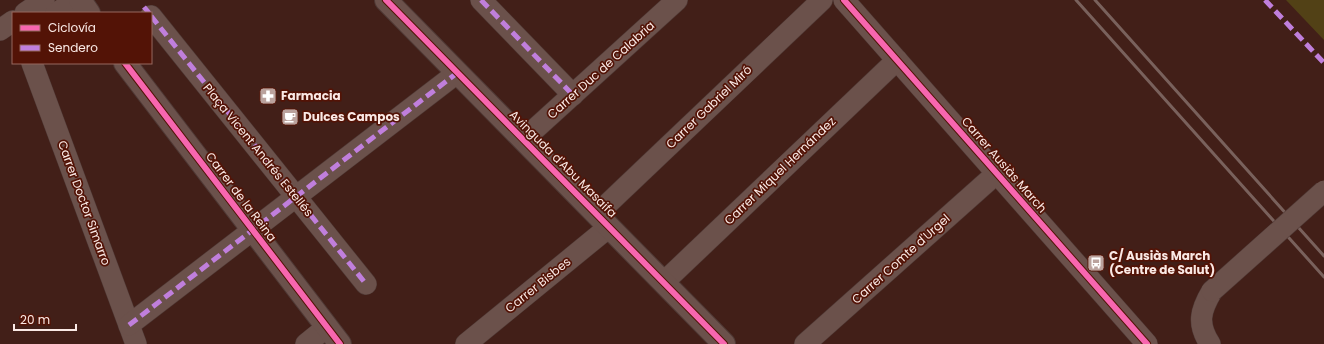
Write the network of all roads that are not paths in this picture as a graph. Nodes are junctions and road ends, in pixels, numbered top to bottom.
1 (44, 0) edge
2 (78, 0) edge
3 (386, 0) edge
4 (481, 0) edge
5 (678, 0) edge
6 (822, 0) edge
7 (844, 0) edge
8 (26, 12) edge
9 (58, 12) edge
10 (88, 12) edge
11 (152, 17) edge
12 (897, 60) junction
13 (126, 64) edge
14 (36, 69) edge
15 (457, 73) junction
16 (573, 95) junction
17 (524, 139) junction
18 (997, 173) junction
19 (1324, 191) edge
20 (296, 198) junction
21 (603, 220) junction
22 (252, 230) junction
23 (664, 282) junction
24 (366, 284) dead end
25 (129, 325) junction
26 (327, 327) junction
27 (136, 344) edge
28 (306, 344) edge
29 (340, 344) edge
30 (466, 344) edge
31 (724, 344) edge
32 (805, 344) edge
33 (1147, 344) edge
34 (1210, 344) edge

1 - 8 street
2 - 9 street
2 - 10 street
3 - 15 street, Avinguda d'Abu Masaifa
4 - 16 street
5 - 16 street, Carrer Duc de Calabria
6 - 21 street, Carrer Gabriel Miró
7 - 12 street, Carrer Ausiàs March
11 - 20 street, Plaça Vicent Andrés Estellés
12 - 18 street, Carrer Ausiàs March
12 - 23 street, Carrer Miquel Hernández
13 - 22 street, Carrer de la Reina
14 - 25 street, Carrer Doctor Simarro
15 - 17 street, Avinguda d'Abu Masaifa
15 - 20 street
16 - 17 street, Carrer Duc de Calabria
17 - 21 street, Avinguda d'Abu Masaifa
18 - 32 street, Carrer Comte d'Urgel
18 - 33 street, Carrer Ausiàs March
19 - 34 street, bridge
20 - 22 street
20 - 24 street, Plaça Vicent Andrés Estellés
21 - 23 street, Avinguda d'Abu Masaifa
21 - 30 street, Carrer Bisbes
22 - 25 street
22 - 26 street, Carrer de la Reina
23 - 31 street, Avinguda d'Abu Masaifa
25 - 27 street, Carrer Doctor Simarro
26 - 28 street
26 - 29 street, Carrer de la Reina

